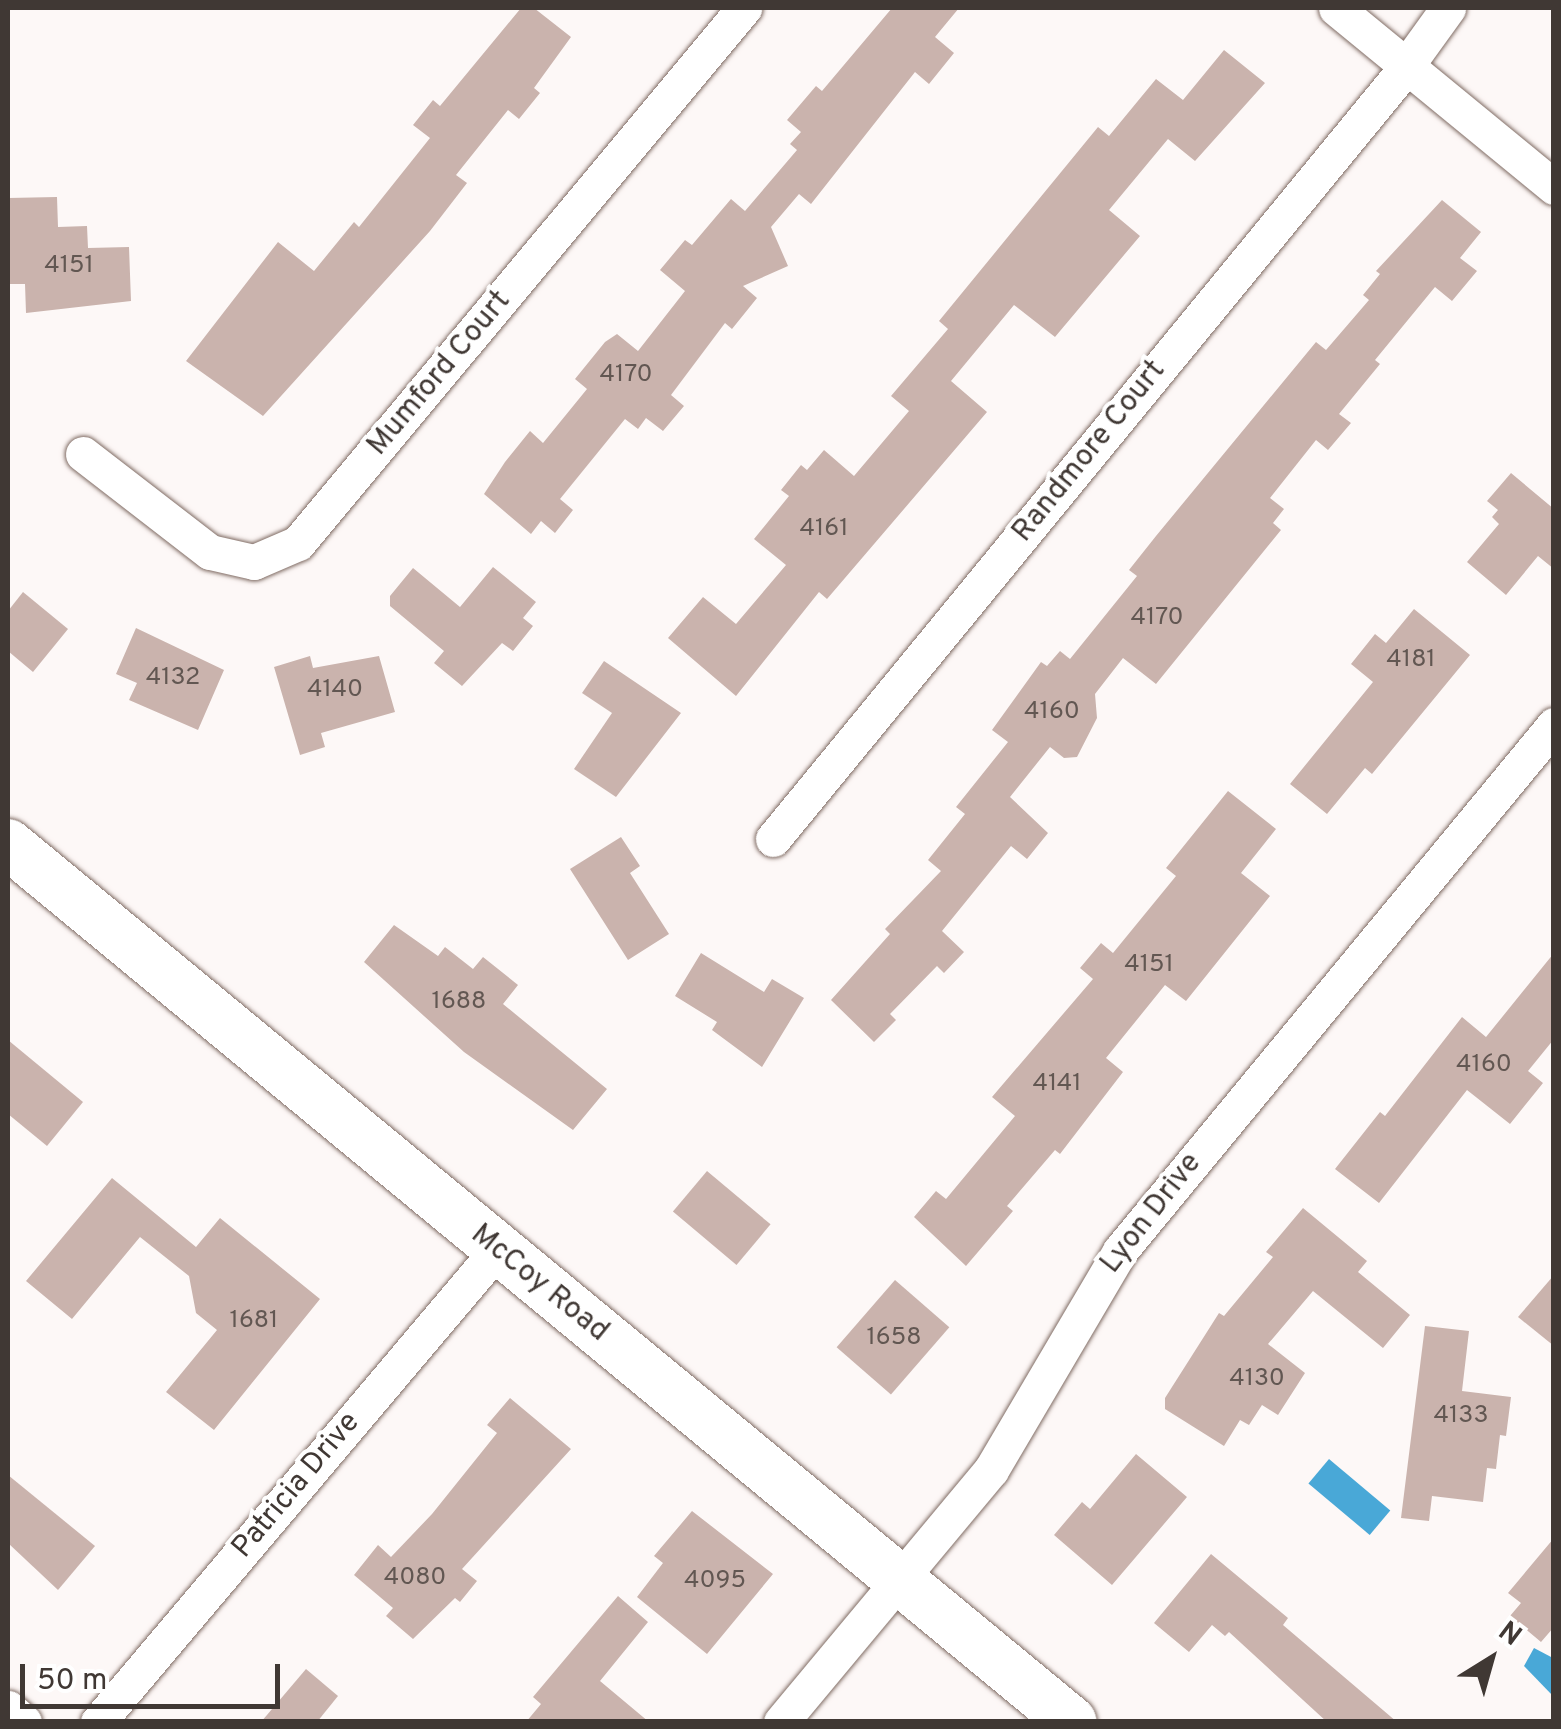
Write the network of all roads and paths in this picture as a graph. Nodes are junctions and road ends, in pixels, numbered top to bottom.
1 (744, 8) edge
2 (1336, 8) edge
3 (1448, 8) edge
4 (1404, 65) junction
5 (1554, 187) edge
6 (83, 454) dead end
7 (1554, 725) edge
8 (773, 838) dead end
9 (8, 844) edge
10 (496, 1250) junction
11 (899, 1580) junction
12 (8, 1708) edge
13 (24, 1722) edge
14 (98, 1722) edge
15 (781, 1722) edge
16 (1072, 1722) edge

1 - 6 street, Mumford Court
2 - 4 street
3 - 4 street, Randmore Court
4 - 5 street
4 - 8 street, Randmore Court
7 - 11 street, Lyon Drive
9 - 10 main road, McCoy Road
10 - 11 main road, McCoy Road
10 - 14 street, Patricia Drive
11 - 15 street, Lyon Drive
11 - 16 main road, McCoy Road
12 - 13 street

